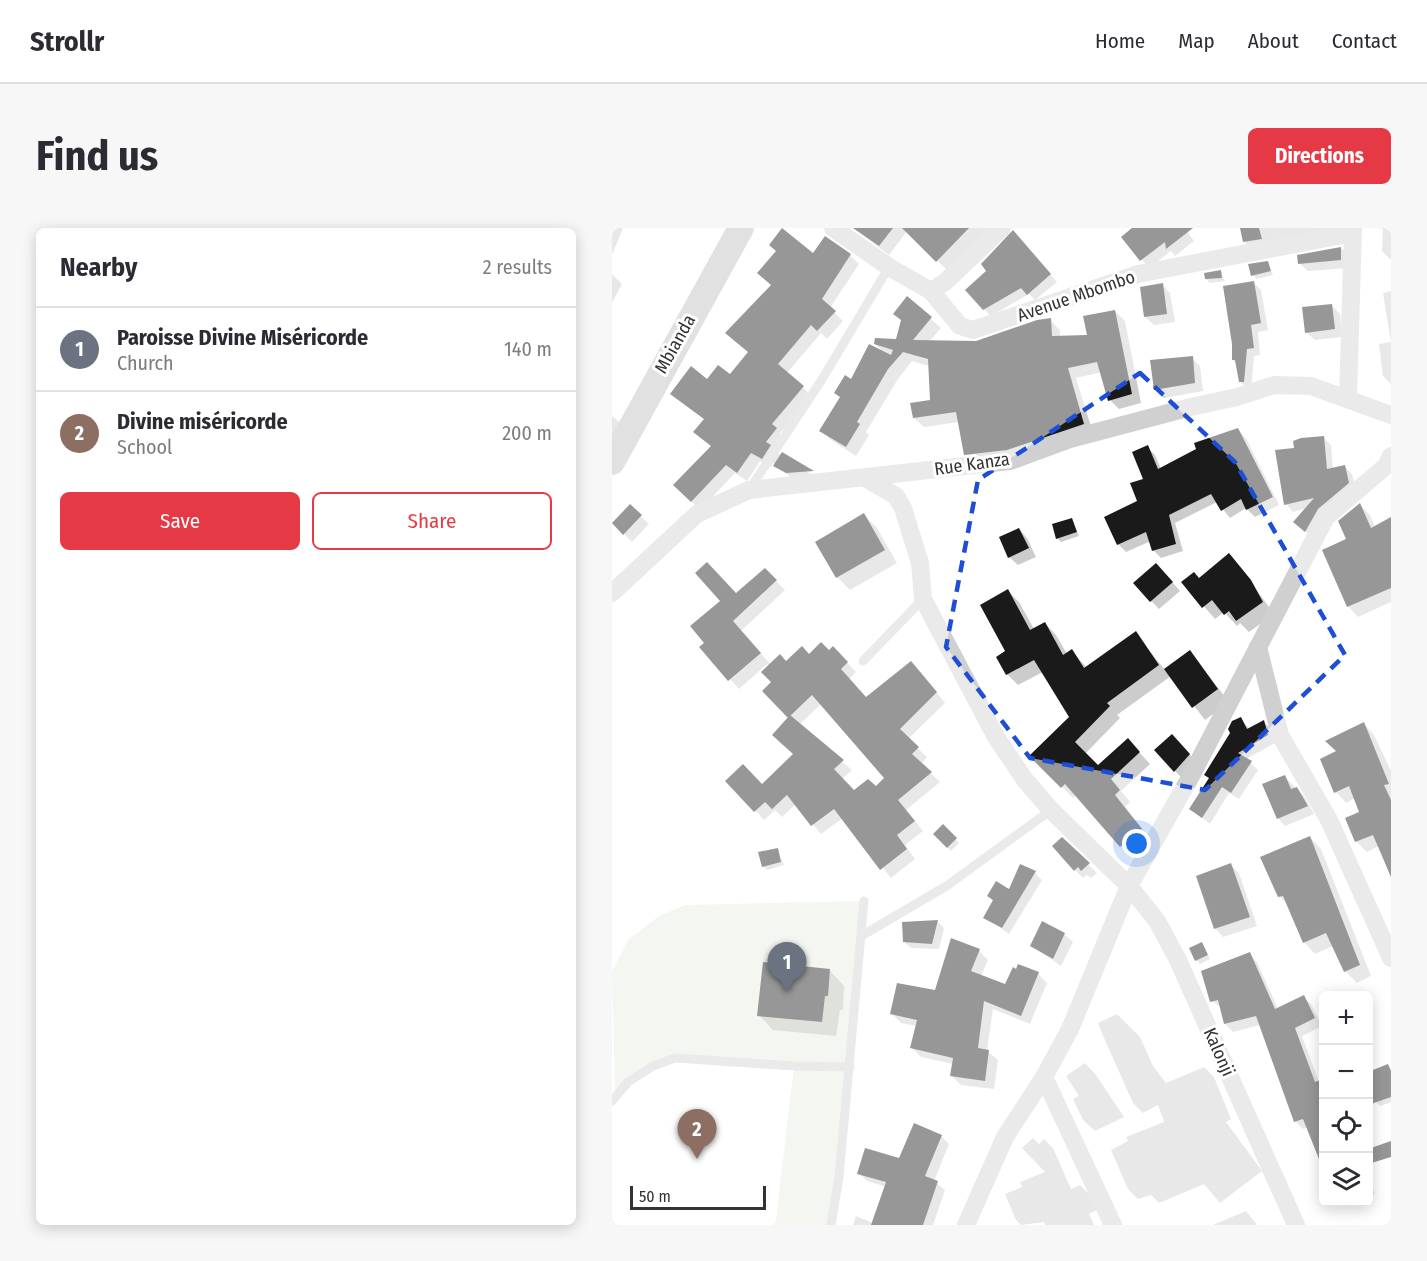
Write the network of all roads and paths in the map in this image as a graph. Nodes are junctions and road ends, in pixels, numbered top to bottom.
1 (741, 228) edge
2 (833, 228) edge
3 (1002, 228) edge
4 (1353, 231) edge
5 (889, 267) junction
6 (932, 291) junction
7 (1348, 398) junction
8 (1391, 415) edge
9 (612, 462) edge
10 (1389, 466) edge
11 (865, 478) junction
12 (749, 490) junction
13 (612, 593) edge
14 (923, 599) junction
15 (1257, 648) junction
16 (863, 660) dead end
17 (1051, 810) junction
18 (1129, 886) junction
19 (864, 901) dead end
20 (863, 935) junction
21 (1391, 958) edge
22 (850, 1067) junction
23 (1044, 1077) junction
24 (612, 1101) edge
25 (970, 1221) edge
26 (831, 1225) edge
27 (1113, 1225) edge
28 (1296, 1225) edge

1 - 9 street, Mbianda
2 - 5 street, Avenue Mbombo
3 - 6 street
4 - 6 street, Avenue Mbombo
4 - 7 street
5 - 6 street, Avenue Mbombo
5 - 12 lane
7 - 8 street, Rue Kanza
7 - 11 street, Rue Kanza
10 - 15 street
11 - 12 street, Rue Kanza
11 - 14 street
12 - 13 street, Rue Kanza
14 - 16 lane
14 - 17 street, Kalonji
15 - 18 street
15 - 21 street
17 - 18 street, Kalonji
17 - 20 lane
18 - 23 street
18 - 28 street, Kalonji
19 - 20 lane
20 - 22 lane
22 - 24 lane
22 - 26 lane
23 - 25 street
23 - 27 street

